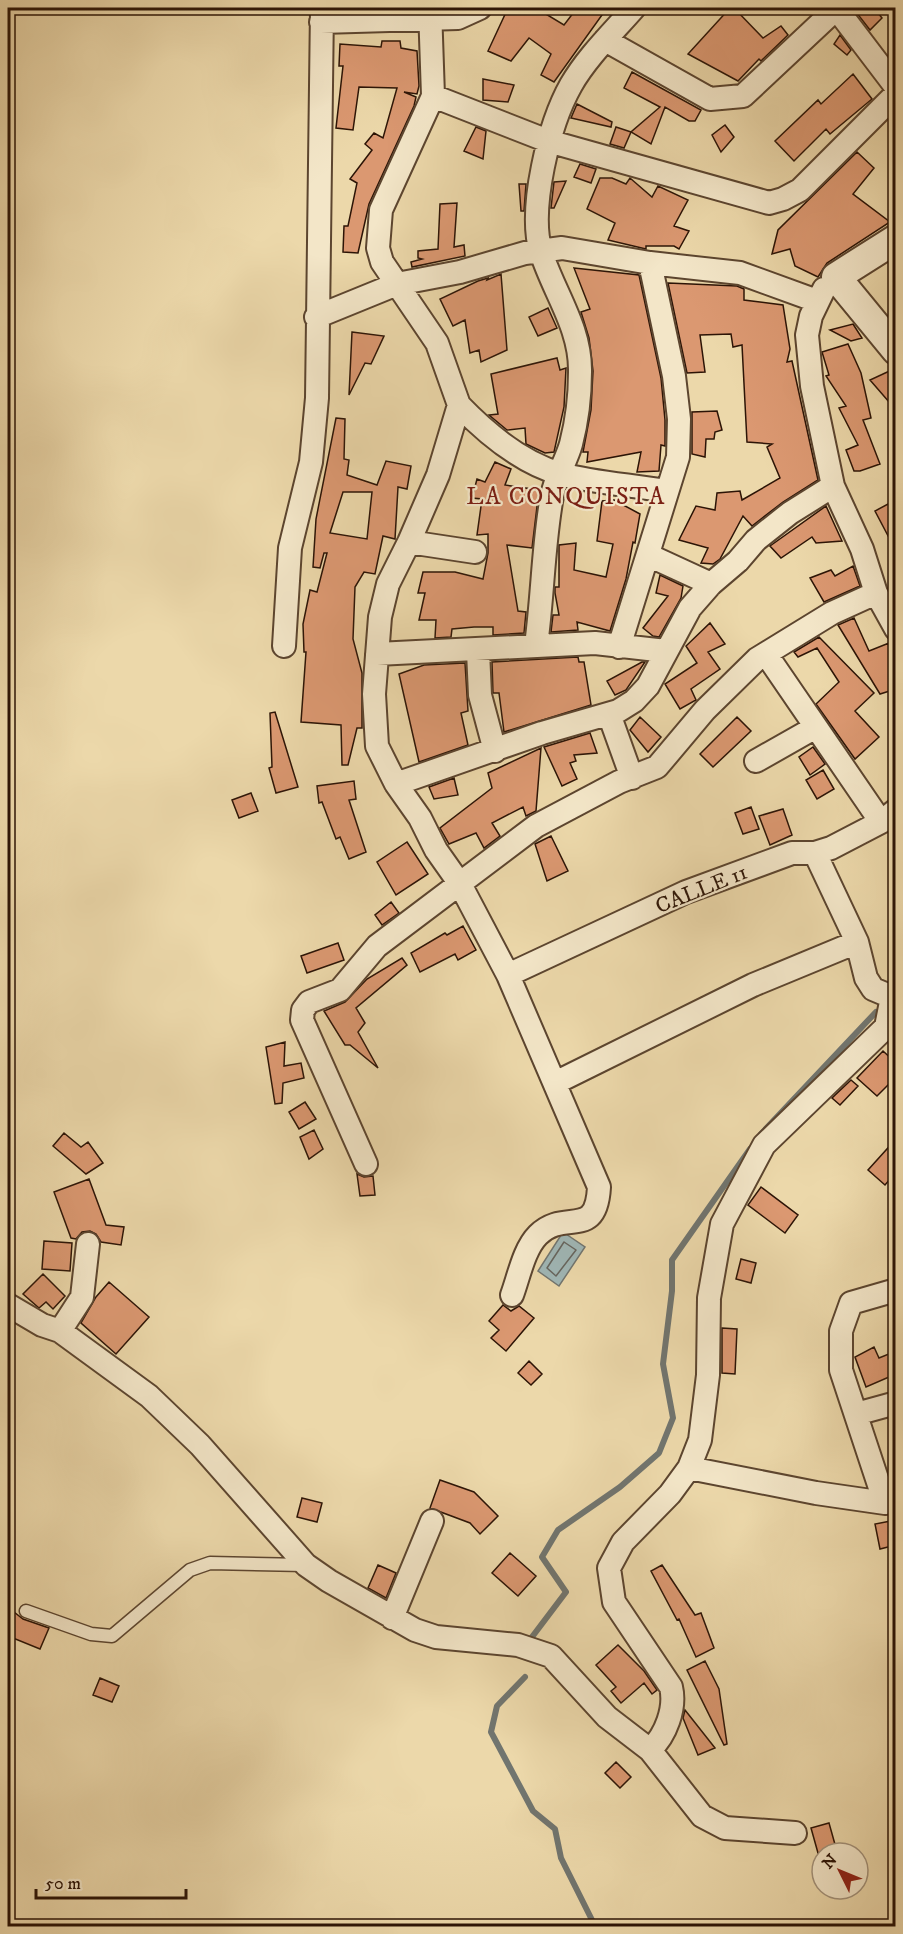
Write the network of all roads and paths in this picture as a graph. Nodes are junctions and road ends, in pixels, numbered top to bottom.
1 (480, 8) edge
2 (634, 8) edge
3 (837, 8) edge
4 (430, 14) edge
5 (321, 15) edge
6 (605, 40) junction
7 (896, 87) edge
8 (896, 94) edge
9 (433, 96) junction
10 (548, 141) junction
11 (896, 238) edge
12 (540, 250) junction
13 (650, 263) junction
14 (836, 277) junction
15 (397, 284) junction
16 (817, 301) junction
17 (316, 317) junction
18 (896, 350) edge
19 (459, 405) junction
20 (561, 474) junction
21 (833, 486) junction
22 (666, 491) junction
23 (409, 542) junction
24 (475, 552) dead end
25 (648, 555) junction
26 (711, 584) junction
27 (876, 593) junction
28 (896, 628) edge
29 (536, 645) junction
30 (284, 646) dead end
31 (619, 646) junction
32 (478, 651) junction
33 (666, 651) junction
34 (377, 654) junction
35 (766, 654) junction
36 (609, 714) junction
37 (816, 727) junction
38 (495, 751) junction
39 (756, 761) dead end
40 (632, 778) junction
41 (396, 784) junction
42 (888, 816) edge
43 (815, 853) junction
44 (460, 884) junction
45 (856, 942) junction
46 (508, 975) junction
47 (894, 996) edge
48 (891, 1032) edge
49 (555, 1083) junction
50 (366, 1164) dead end
51 (88, 1244) dead end
52 (896, 1290) edge
53 (512, 1294) dead end
54 (8, 1305) edge
55 (60, 1331) junction
56 (896, 1403) edge
57 (856, 1414) junction
58 (689, 1468) junction
59 (890, 1502) edge
60 (432, 1521) dead end
61 (306, 1565) junction
62 (26, 1611) dead end
63 (393, 1618) junction
64 (650, 1750) junction
65 (795, 1833) dead end

1 - 4 street
2 - 6 street
3 - 6 street
3 - 7 street
4 - 5 street
4 - 9 street
5 - 17 street
6 - 10 street
8 - 10 street
9 - 10 street
9 - 15 street
10 - 12 street
11 - 14 street
12 - 13 street
12 - 15 street
12 - 20 street
13 - 16 street
13 - 22 street
14 - 16 street
14 - 18 street
15 - 17 street
15 - 19 street
16 - 21 street
17 - 30 street
19 - 20 street
19 - 23 street
20 - 22 street
20 - 29 street
21 - 26 street
21 - 27 street
22 - 25 street
23 - 24 street
23 - 34 street
25 - 26 street
25 - 31 street
26 - 33 street
27 - 28 street
27 - 35 street
29 - 31 street
29 - 32 street
31 - 33 street
32 - 34 street
32 - 38 street
33 - 36 street
34 - 41 street
35 - 37 street
35 - 40 street
36 - 38 street
36 - 40 street
37 - 39 street
37 - 42 street
38 - 41 street
40 - 44 street
41 - 44 street
42 - 43 street, CALLE 11
43 - 45 street
43 - 46 street, CALLE 11
44 - 46 street
44 - 50 street
45 - 47 street
45 - 49 street
46 - 49 street
47 - 48 street
48 - 58 street
49 - 53 street
51 - 55 street
52 - 57 street
54 - 55 street
55 - 61 street
56 - 57 street
57 - 59 street
58 - 59 street
58 - 64 street
60 - 63 street
61 - 62 lane
61 - 63 street
63 - 64 street
64 - 65 street

